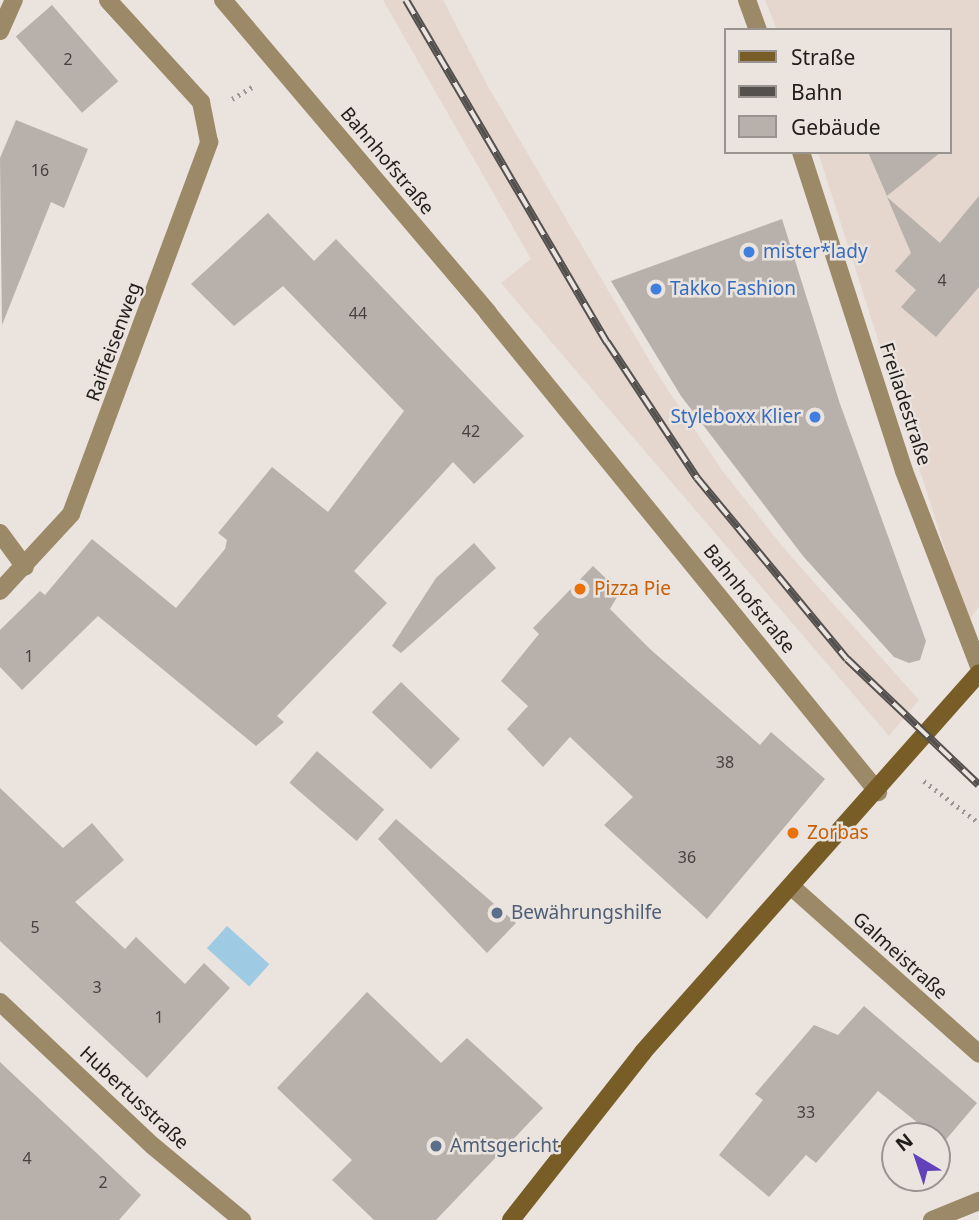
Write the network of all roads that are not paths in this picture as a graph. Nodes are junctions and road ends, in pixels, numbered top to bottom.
1 (14, 0) edge
2 (108, 0) edge
3 (223, 0) edge
4 (747, 0) edge
5 (757, 28) edge
6 (0, 31) edge
7 (802, 154) edge
8 (0, 533) edge
9 (25, 567) junction
10 (0, 591) edge
11 (979, 666) edge
12 (979, 673) edge
13 (878, 792) junction
14 (793, 888) junction
15 (0, 1002) edge
16 (979, 1055) edge
17 (979, 1201) edge
18 (242, 1220) edge
19 (511, 1220) edge
20 (932, 1220) edge

1 - 6 street
2 - 9 street, Raiffeisenweg
3 - 13 street, Bahnhofstraße
4 - 5 street
7 - 11 street, Freiladestraße
8 - 9 street
9 - 10 street, Raiffeisenweg
12 - 13 street
13 - 14 street
14 - 16 street, Galmeistraße
14 - 19 street
15 - 18 street, Hubertusstraße
17 - 20 street

